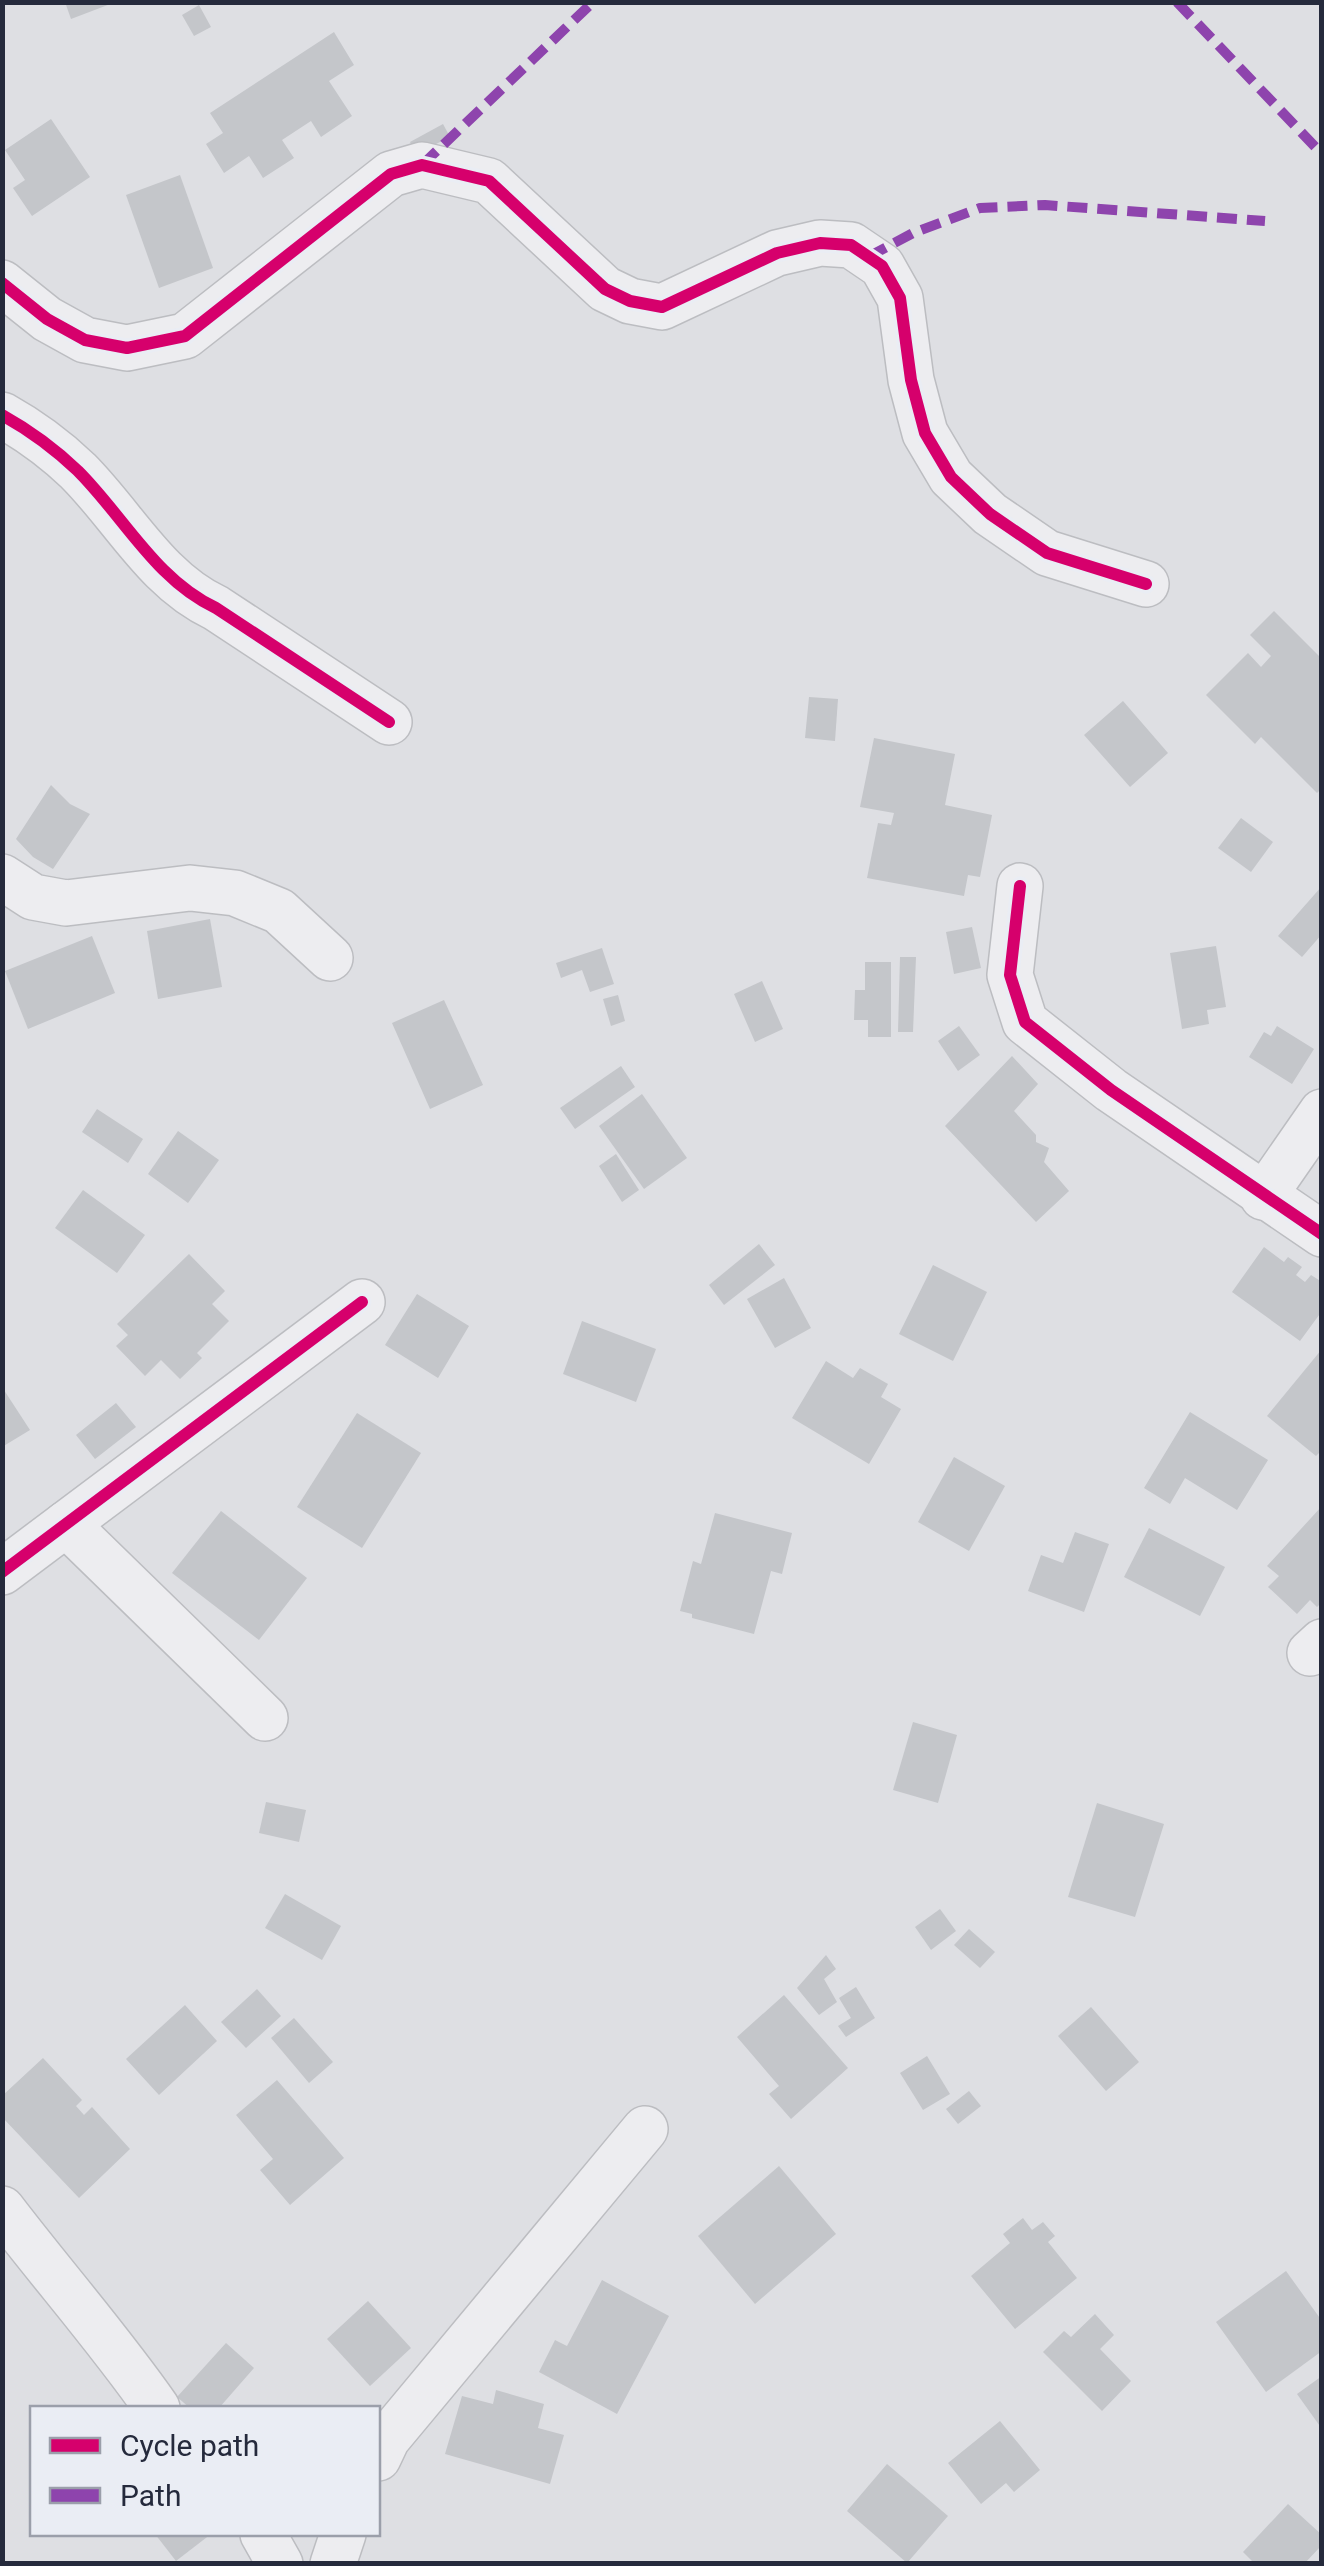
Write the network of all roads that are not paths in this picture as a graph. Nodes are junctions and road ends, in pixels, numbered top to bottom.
1 (2, 283) edge
2 (2, 414) edge
3 (1146, 584) dead end
4 (389, 722) dead end
5 (2, 877) edge
6 (1020, 886) dead end
7 (330, 958) dead end
8 (1322, 1112) edge
9 (1264, 1197) junction
10 (1322, 1234) edge
11 (362, 1302) dead end
12 (66, 1524) junction
13 (2, 1572) edge
14 (266, 1718) dead end
15 (645, 2130) dead end
16 (2, 2209) edge
17 (156, 2406) edge
18 (380, 2454) edge
19 (264, 2536) edge
20 (342, 2536) edge
21 (280, 2564) edge
22 (332, 2564) edge

1 - 3 street
2 - 4 street
5 - 7 street
6 - 9 street
8 - 9 street
9 - 10 street
11 - 12 street
12 - 13 street
12 - 14 street
15 - 18 street
16 - 17 street
19 - 21 street
20 - 22 street

